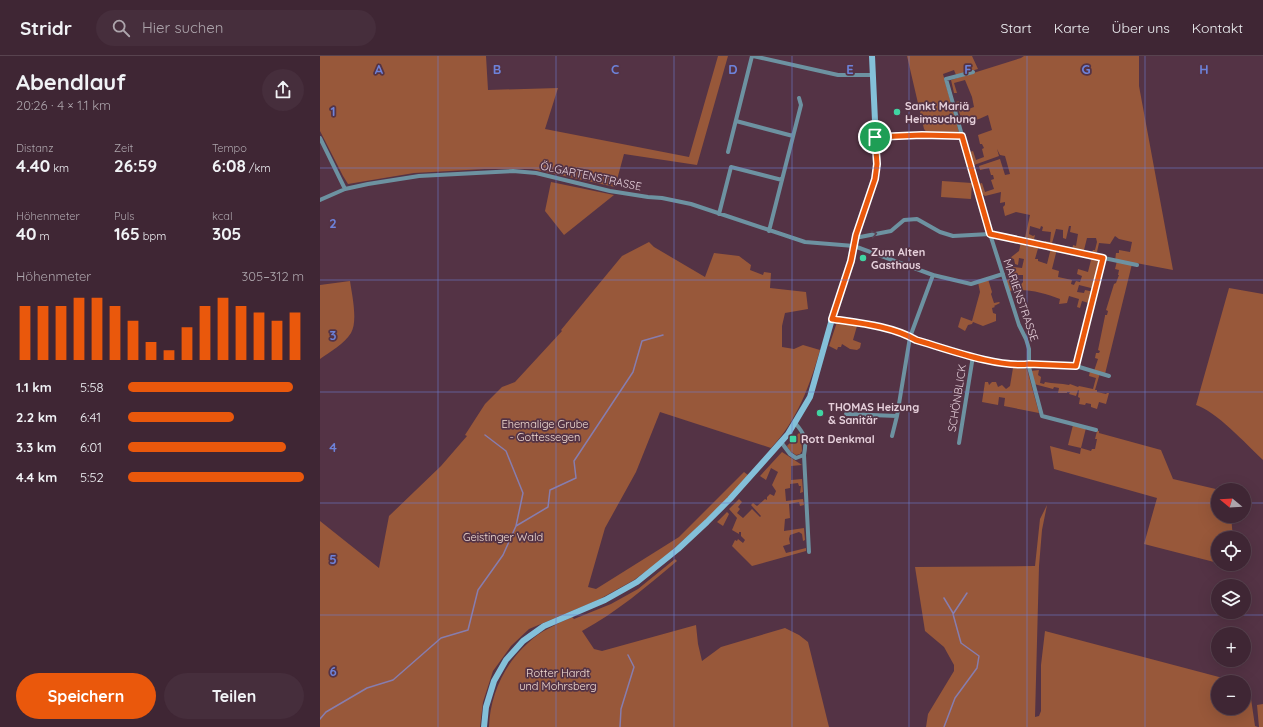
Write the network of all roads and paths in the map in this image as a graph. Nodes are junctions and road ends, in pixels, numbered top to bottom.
1 (752, 56) edge
2 (872, 56) edge
3 (973, 72) dead end
4 (872, 75) junction
5 (799, 98) dead end
6 (736, 121) junction
7 (793, 136) junction
8 (962, 136) junction
9 (875, 137) junction
10 (320, 138) edge
11 (728, 152) dead end
12 (782, 180) junction
13 (345, 189) junction
14 (320, 200) edge
15 (719, 214) junction
16 (769, 231) junction
17 (990, 234) junction
18 (855, 238) junction
19 (854, 246) junction
20 (1103, 258) junction
21 (1137, 265) dead end
22 (1003, 274) junction
23 (933, 275) junction
24 (832, 319) junction
25 (910, 336) junction
26 (973, 356) junction
27 (1029, 364) junction
28 (1076, 366) junction
29 (1109, 376) dead end
30 (846, 414) dead end
31 (898, 416) junction
32 (795, 423) junction
33 (1096, 430) dead end
34 (892, 436) dead end
35 (781, 442) junction
36 (959, 443) dead end
37 (804, 455) junction
38 (809, 552) dead end
39 (484, 727) edge

1 - 4 street
1 - 6 street
2 - 4 street
3 - 8 street, MARIENSTRASSE
4 - 9 street
5 - 7 street
6 - 7 street
6 - 11 street
7 - 12 street
8 - 9 street
8 - 17 street, MARIENSTRASSE
9 - 18 street
10 - 13 street
12 - 15 street
12 - 16 street
13 - 14 street, ÖLGARTENSTRASSE
13 - 15 street, ÖLGARTENSTRASSE
15 - 16 street, ÖLGARTENSTRASSE
16 - 19 street, ÖLGARTENSTRASSE
18 -> 17 street
17 - 20 street
17 - 22 street, MARIENSTRASSE
18 - 19 street
19 - 23 street, ÖLGARTENSTRASSE
19 - 24 street
20 - 21 street
20 - 28 street
22 - 23 street, ÖLGARTENSTRASSE
22 - 27 street, MARIENSTRASSE
23 - 25 street
24 - 25 street
24 - 32 street
25 - 26 street
25 - 31 street
26 - 27 street
26 - 36 street, SCHÖNBLICK
27 - 28 street
27 - 33 street, MARIENSTRASSE
28 - 29 street
30 - 31 street
31 - 34 street
32 - 35 street
32 - 37 street
35 - 37 street
35 - 39 street
37 - 38 street

